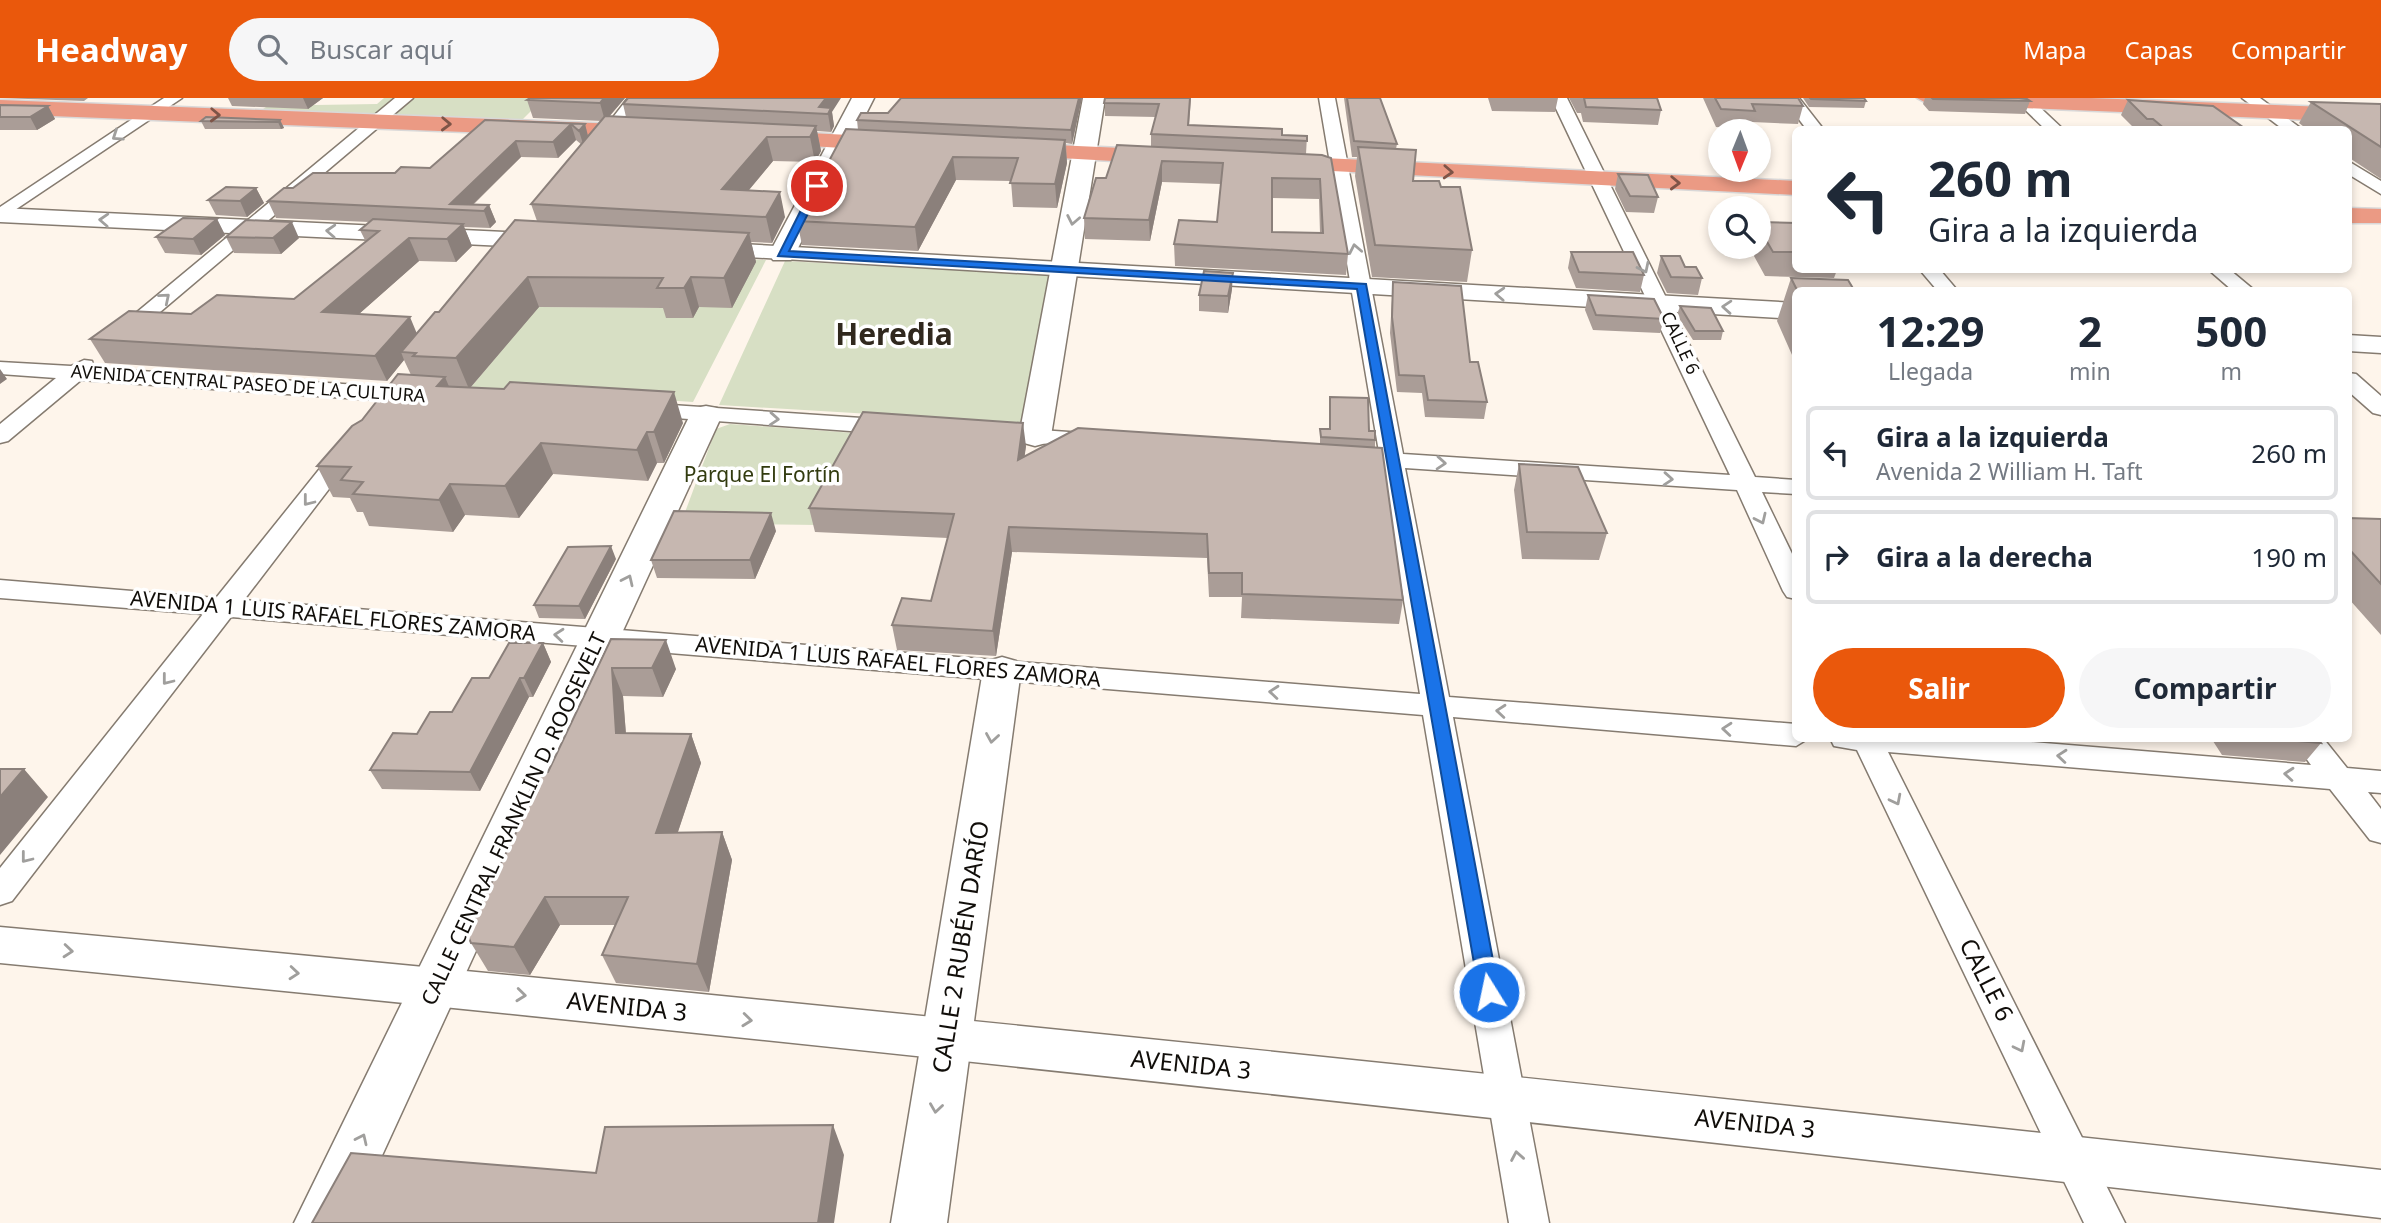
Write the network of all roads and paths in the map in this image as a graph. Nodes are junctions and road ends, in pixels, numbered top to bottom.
1 (174, 98) edge
2 (405, 98) edge
3 (636, 98) edge
4 (863, 98) edge
5 (1094, 98) edge
6 (1327, 98) edge
7 (1559, 98) edge
8 (1791, 98) edge
9 (1928, 98) edge
10 (2250, 98) edge
11 (2023, 100) edge
12 (0, 107) edge
13 (2270, 112) junction
14 (152, 113) junction
15 (2381, 117) edge
16 (378, 122) junction
17 (1813, 126) edge
18 (2052, 126) edge
19 (2289, 126) edge
20 (611, 131) junction
21 (667, 134) edge
22 (750, 137) edge
23 (841, 142) junction
24 (909, 145) edge
25 (990, 149) edge
26 (1086, 153) junction
27 (1193, 159) edge
28 (587, 160) edge
29 (1260, 162) edge
30 (1340, 166) junction
31 (2352, 169) edge
32 (1601, 179) junction
33 (1792, 188) edge
34 (2381, 189) edge
35 (0, 215) edge
36 (2352, 215) edge
37 (2381, 216) edge
38 (252, 227) junction
39 (530, 230) junction
40 (576, 242) edge
41 (686, 248) edge
42 (782, 254) junction
43 (504, 260) edge
44 (1063, 269) junction
45 (1933, 273) edge
46 (2223, 273) edge
47 (1362, 286) junction
48 (1944, 287) edge
49 (2240, 287) edge
50 (1661, 303) junction
51 (1792, 311) edge
52 (2352, 343) edge
53 (2381, 345) edge
54 (0, 368) edge
55 (75, 373) junction
56 (408, 373) edge
57 (2352, 383) edge
58 (391, 394) junction
59 (446, 397) edge
60 (2381, 408) edge
61 (624, 409) edge
62 (374, 415) edge
63 (706, 415) junction
64 (911, 428) edge
65 (993, 434) edge
66 (0, 436) edge
67 (358, 436) edge
68 (1035, 436) junction
69 (1118, 442) edge
70 (1325, 456) edge
71 (1395, 460) junction
72 (1744, 484) junction
73 (1792, 487) edge
74 (1792, 583) edge
75 (0, 589) edge
76 (225, 607) junction
77 (600, 638) junction
78 (1002, 670) junction
79 (1438, 706) junction
80 (1792, 734) edge
81 (1861, 742) edge
82 (1896, 742) edge
83 (2309, 742) edge
84 (2337, 778) junction
85 (2381, 782) edge
86 (2381, 831) edge
87 (0, 892) edge
88 (0, 945) edge
89 (435, 986) junction
90 (946, 1041) junction
91 (1507, 1096) junction
92 (2076, 1160) junction
93 (2381, 1194) edge
94 (322, 1223) edge
95 (919, 1223) edge
96 (1529, 1223) edge
97 (2105, 1223) edge

1 - 14 street
2 - 16 street
3 - 20 street
4 - 23 main road
5 - 26 main road
6 - 30 street
7 - 32 street, CALLE 6
8 - 17 street
9 - 11 main road
10 - 13 street
11 - 13 main road
11 - 18 street
12 - 14 main road
13 - 15 main road
13 - 19 street
14 -> 16 main road
14 -> 35 street
16 -> 20 main road
16 - 38 street
20 - 21 main road
20 - 28 street
22 - 23 main road
23 - 24 main road
23 - 42 main road
25 - 26 main road
26 - 27 main road
26 -> 44 main road
29 - 30 main road
30 -> 32 main road
47 -> 30 street
31 - 34 street
32 -> 33 main road
32 -> 50 street, CALLE 6
38 -> 35 street
36 - 37 main road
39 -> 38 street
55 -> 38 street
39 - 40 street
39 - 43 street
41 - 42 street
42 - 44 street
44 - 47 street
44 - 68 main road
45 - 48 street
46 - 49 street
50 -> 47 street
47 - 71 street
51 -> 50 street
50 - 72 street, CALLE 6
52 - 53 street
54 - 55 street, AVENIDA CENTRAL PASEO DE LA CULTURA
55 - 58 street, AVENIDA CENTRAL PASEO DE LA CULTURA
55 - 66 street
56 - 58 street
57 - 60 street
58 - 59 street, AVENIDA CENTRAL PASEO DE LA CULTURA
58 - 62 street
61 - 63 street
63 -> 64 street
77 -> 63 main road, CALLE CENTRAL FRANKLIN D. ROOSEVELT
65 - 68 street
67 -> 76 street
68 - 69 street
70 - 71 street
71 -> 72 street
71 - 79 street
72 - 73 street
72 -> 74 street, CALLE 6
75 - 76 street, AVENIDA 1 LUIS RAFAEL FLORES ZAMORA
77 -> 76 street, AVENIDA 1 LUIS RAFAEL FLORES ZAMORA
76 -> 87 street
77 - 78 street, AVENIDA 1 LUIS RAFAEL FLORES ZAMORA
77 - 89 main road, CALLE CENTRAL FRANKLIN D. ROOSEVELT
79 -> 78 street, AVENIDA 1 LUIS RAFAEL FLORES ZAMORA
78 -> 90 main road, CALLE 2 RUBÉN DARÍO
80 -> 79 street, AVENIDA 1 LUIS RAFAEL FLORES ZAMORA
79 - 91 street
81 -> 92 street, CALLE 6
84 -> 82 street
83 - 84 street
84 - 85 street
84 - 86 street
88 -> 89 street, AVENIDA 3
89 -> 90 street, AVENIDA 3
94 -> 89 main road, CALLE CENTRAL FRANKLIN D. ROOSEVELT
90 - 91 street, AVENIDA 3
90 -> 95 main road, CALLE 2 RUBÉN DARÍO
91 - 92 street, AVENIDA 3
96 -> 91 street
92 - 93 street, AVENIDA 3
92 - 97 street, CALLE 6

